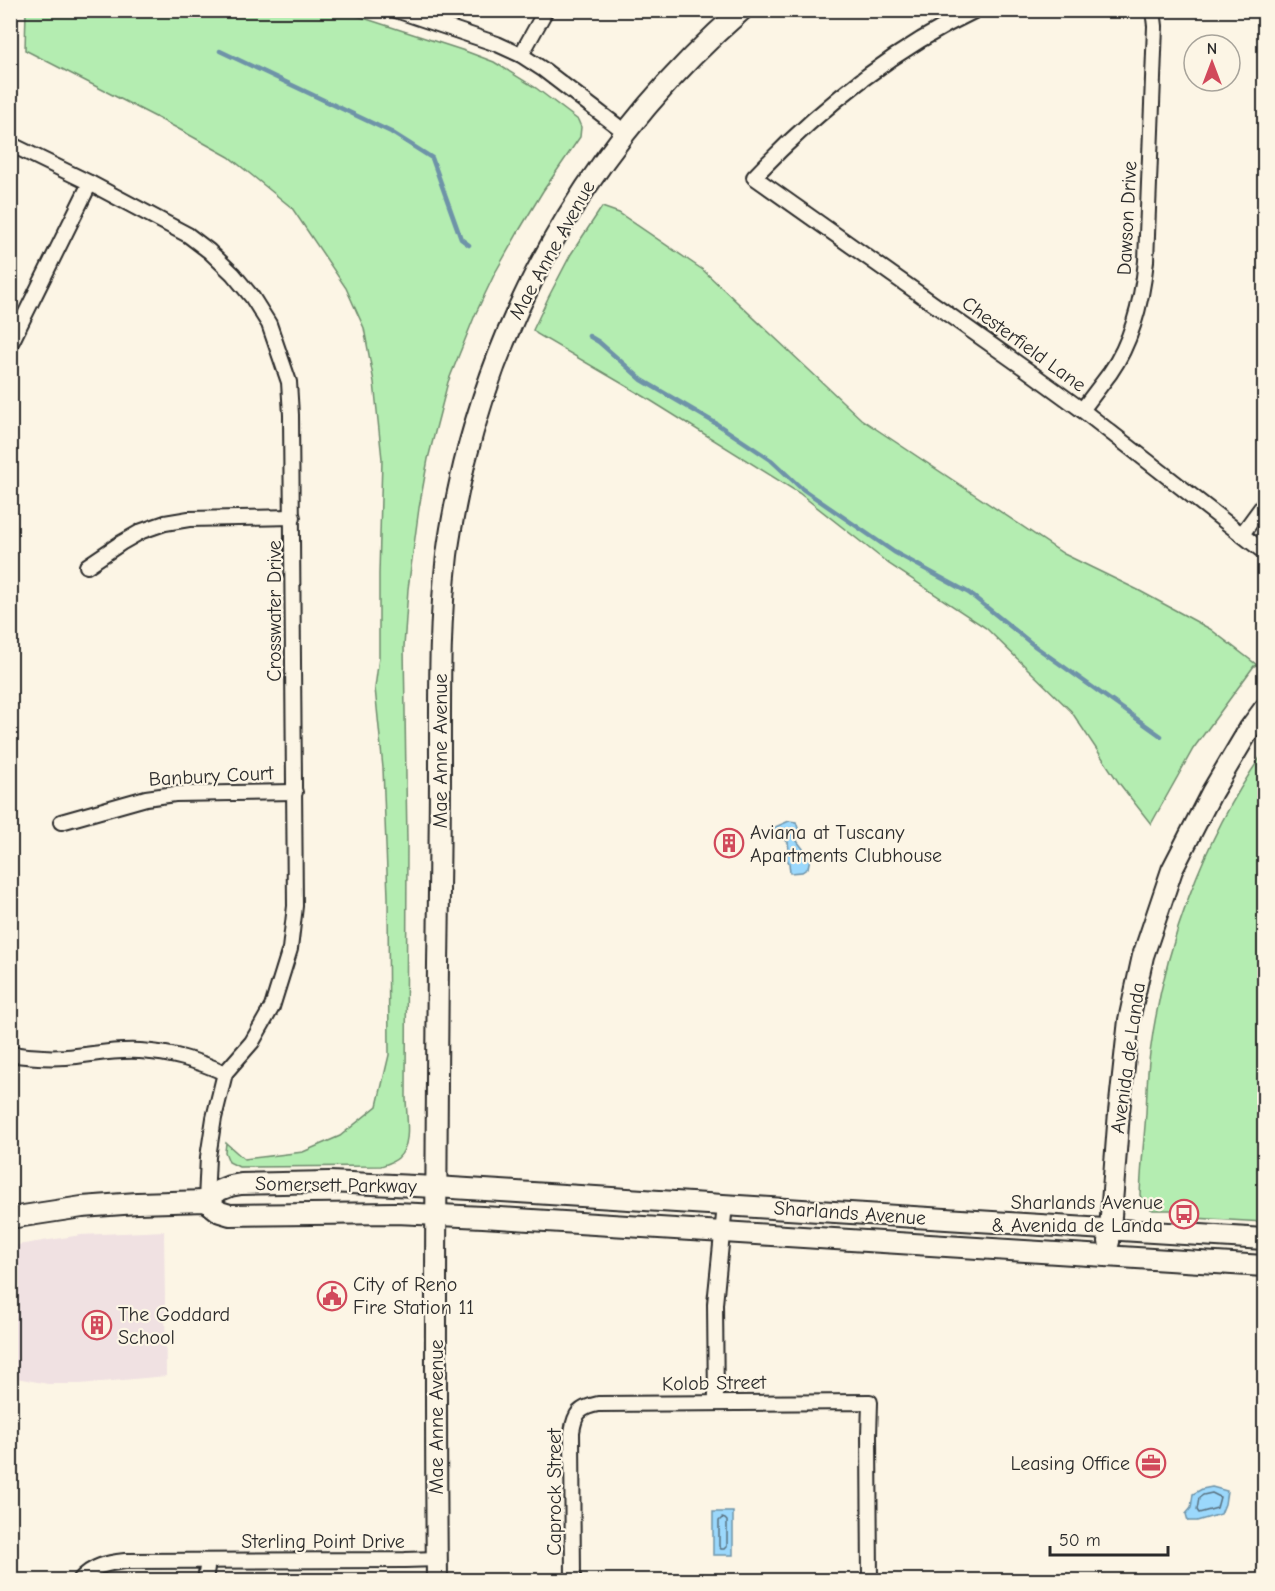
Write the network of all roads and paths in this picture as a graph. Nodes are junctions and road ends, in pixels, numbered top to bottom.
1 (396, 10) edge
2 (546, 10) edge
3 (742, 10) edge
4 (976, 10) edge
5 (1153, 10) edge
6 (521, 55) junction
7 (625, 132) junction
8 (10, 144) edge
9 (90, 183) junction
10 (12, 341) edge
11 (1082, 410) junction
12 (1264, 504) edge
13 (292, 517) junction
14 (1242, 534) junction
15 (1264, 552) edge
16 (87, 566) dead end
17 (1264, 709) edge
18 (295, 792) junction
19 (61, 822) dead end
20 (10, 1054) edge
21 (225, 1073) junction
22 (436, 1187) junction
23 (206, 1202) junction
24 (725, 1205) junction
25 (436, 1215) junction
26 (10, 1218) edge
27 (1110, 1229) junction
28 (722, 1232) junction
29 (1264, 1239) edge
30 (1108, 1256) junction
31 (1264, 1266) edge
32 (716, 1403) junction
33 (584, 1407) joint
34 (437, 1559) junction
35 (208, 1561) junction
36 (80, 1581) edge
37 (205, 1581) edge
38 (438, 1581) edge
39 (573, 1581) edge
40 (870, 1581) edge

1 - 6 street
2 - 6 street
3 - 7 main road, Mae Anne Avenue
4 - 11 street, Chesterfield Lane
5 - 11 street, Dawson Drive
6 - 7 street
7 - 22 main road, Mae Anne Avenue
8 - 9 street, Crosswater Drive
9 - 10 street
9 - 13 street, Crosswater Drive
11 - 14 street, Chesterfield Lane
12 - 14 street
13 - 16 street
13 - 18 street, Crosswater Drive
14 - 15 street, Chesterfield Lane
17 - 27 main road, Avenida de Landa
18 - 19 street, Banbury Court
18 - 21 street, Crosswater Drive
20 - 21 street
21 - 23 street, Crosswater Drive
22 - 23 main road, Somersett Parkway
22 - 24 main road, Sharlands Avenue
22 - 25 main road, Mae Anne Avenue
23 - 25 main road, Somersett Parkway
23 - 26 main road, Somersett Parkway
24 - 27 main road, Sharlands Avenue
24 - 28 street
25 - 28 main road, Sharlands Avenue
25 - 34 main road, Mae Anne Avenue
27 - 29 main road, Sharlands Avenue
27 - 30 main road, Avenida de Landa
28 - 30 main road, Sharlands Avenue
28 - 32 street
30 - 31 main road, Sharlands Avenue
32 - 33 street, Kolob Street
32 - 40 street, Kolob Street
33 - 39 street, Caprock Street
34 - 35 street, Sterling Point Drive
34 - 38 main road, Mae Anne Avenue
35 - 36 street, Sterling Point Drive
35 - 37 street

